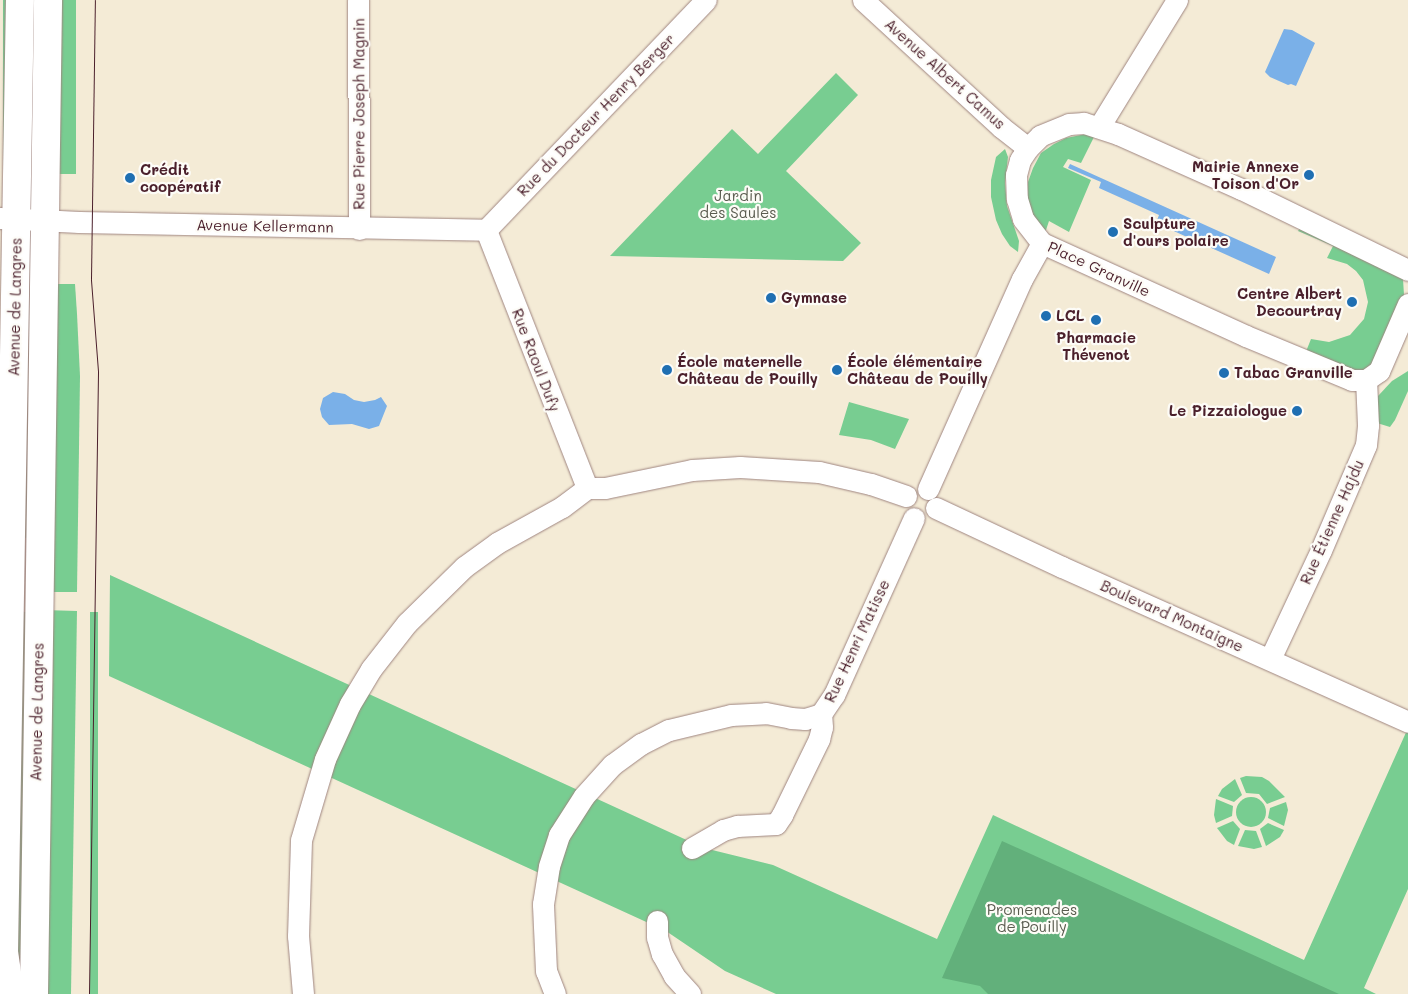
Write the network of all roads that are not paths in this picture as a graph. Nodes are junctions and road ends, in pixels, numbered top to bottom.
1 (20, 0) edge
2 (48, 0) edge
3 (358, 0) edge
4 (706, 0) edge
5 (863, 0) edge
6 (1177, 0) edge
7 (1100, 127) junction
8 (1028, 148) junction
9 (8, 218) edge
10 (44, 220) junction
11 (359, 229) junction
12 (486, 230) junction
13 (1042, 243) junction
14 (1408, 270) edge
15 (1408, 304) edge
16 (1402, 333) edge
17 (1366, 380) junction
18 (587, 488) junction
19 (928, 488) junction
20 (906, 496) junction
21 (936, 508) junction
22 (914, 518) junction
23 (1270, 659) junction
24 (821, 714) junction
25 (1408, 722) edge
26 (692, 848) dead end
27 (657, 921) dead end
28 (10, 994) edge
29 (34, 994) edge
30 (303, 994) edge
31 (555, 994) edge
32 (690, 994) edge

1 - 9 main road, Avenue de Langres
2 - 10 main road, Avenue de Langres
3 - 11 street, Rue Pierre Joseph Magnin
4 - 12 street, Rue du Docteur Henry Berger
5 - 8 street, Avenue Albert Camus
6 - 7 street
7 - 8 street, Place Granville
7 - 14 street, Place Granville
8 - 13 street, Place Granville
9 - 10 street, Avenue de Langres
9 - 28 main road, Avenue de Langres
10 - 11 street, Avenue Kellermann
10 - 29 main road, Avenue de Langres
11 - 12 street, Avenue Kellermann
12 - 18 street, Rue Raoul Dufy
13 - 17 street, Place Granville
13 - 19 street
15 - 16 street
16 - 17 street
17 - 23 street, Rue Étienne Hajdu
18 - 20 street
18 - 30 street
19 - 20 street
19 - 21 street
20 - 22 street
21 - 22 street
21 - 23 street, Boulevard Montaigne
22 - 24 street, Rue Henri Matisse
23 - 25 street, Boulevard Montaigne
24 - 26 street
24 - 31 street, Rue Henri Matisse
27 - 32 street

